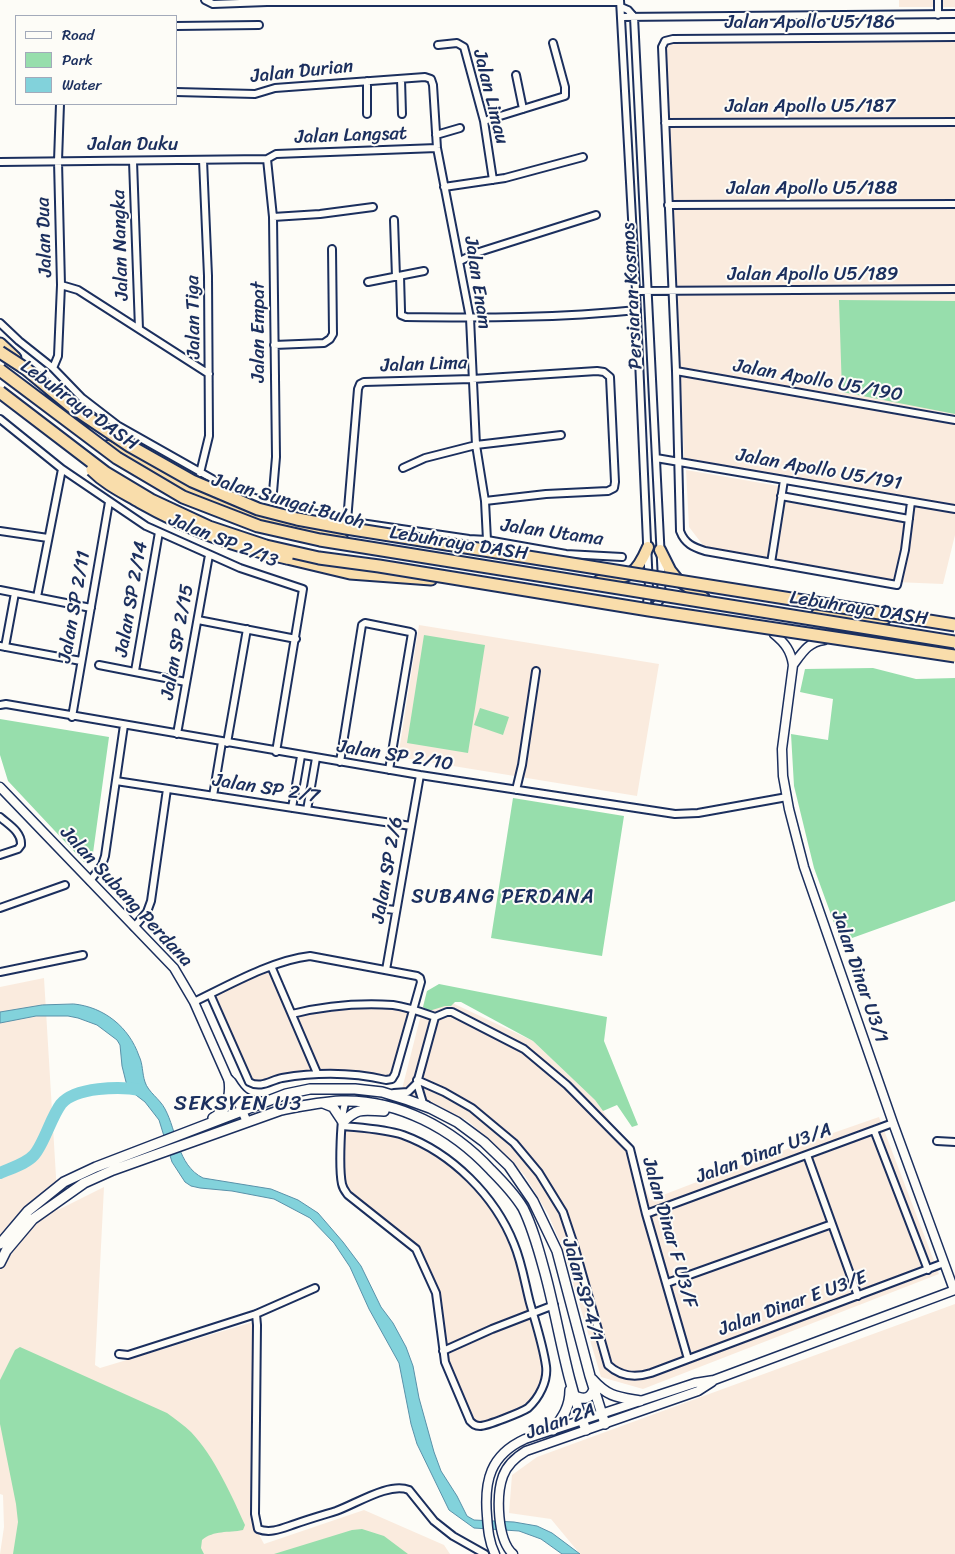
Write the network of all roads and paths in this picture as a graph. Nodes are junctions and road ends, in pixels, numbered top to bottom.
1 (205, 0) edge
2 (938, 0) edge
3 (267, 1) edge
4 (329, 1) edge
5 (392, 1) edge
6 (620, 3) edge
7 (938, 14) junction
8 (955, 14) edge
9 (621, 17) junction
10 (634, 17) junction
11 (259, 25) dead end
12 (178, 26) edge
13 (955, 37) edge
14 (554, 43) dead end
15 (438, 45) dead end
16 (516, 74) dead end
17 (401, 79) junction
18 (431, 79) joint
19 (367, 81) junction
20 (178, 92) edge
21 (60, 105) edge
22 (523, 109) junction
23 (368, 114) dead end
24 (402, 114) dead end
25 (484, 122) junction
26 (955, 122) edge
27 (665, 123) junction
28 (460, 128) dead end
29 (436, 135) junction
30 (437, 148) junction
31 (583, 157) dead end
32 (267, 159) junction
33 (132, 160) junction
34 (203, 160) junction
35 (58, 161) junction
36 (0, 162) edge
37 (493, 180) junction
38 (444, 188) junction
39 (955, 204) edge
40 (668, 205) junction
41 (373, 207) dead end
42 (596, 215) dead end
43 (273, 217) junction
44 (394, 220) dead end
45 (332, 249) dead end
46 (460, 261) junction
47 (424, 271) dead end
48 (398, 277) junction
49 (368, 282) dead end
50 (61, 285) junction
51 (955, 289) edge
52 (636, 291) junction
53 (647, 291) junction
54 (672, 291) junction
55 (637, 310) junction
56 (470, 318) junction
57 (0, 323) edge
58 (140, 329) junction
59 (0, 344) edge
60 (274, 344) junction
61 (0, 352) edge
62 (0, 364) edge
63 (54, 368) junction
64 (26, 369) junction
65 (0, 370) edge
66 (676, 371) junction
67 (209, 374) junction
68 (472, 379) junction
69 (0, 393) edge
70 (0, 419) edge
71 (955, 420) edge
72 (51, 431) junction
73 (561, 435) dead end
74 (476, 445) junction
75 (656, 458) junction
76 (678, 461) junction
77 (403, 468) dead end
78 (62, 469) junction
79 (200, 473) junction
80 (784, 480) junction
81 (781, 496) junction
82 (485, 501) junction
83 (109, 502) junction
84 (911, 502) junction
85 (272, 504) junction
86 (955, 509) edge
87 (909, 519) junction
88 (347, 521) junction
89 (0, 531) edge
90 (159, 532) junction
91 (48, 538) junction
92 (487, 540) junction
93 (648, 547) junction
94 (660, 550) junction
95 (209, 555) junction
96 (622, 557) dead end
97 (771, 564) junction
98 (445, 580) junction
99 (599, 581) junction
100 (649, 588) junction
101 (0, 590) edge
102 (662, 591) junction
103 (15, 593) junction
104 (37, 597) junction
105 (704, 598) junction
106 (589, 605) junction
107 (90, 608) junction
108 (650, 612) junction
109 (817, 615) junction
110 (198, 620) junction
111 (955, 620) edge
112 (955, 625) edge
113 (247, 629) junction
114 (774, 634) junction
115 (790, 636) junction
116 (296, 639) junction
117 (824, 640) junction
118 (955, 640) edge
119 (3, 647) edge
120 (955, 658) edge
121 (81, 661) junction
122 (99, 665) dead end
123 (793, 665) junction
124 (134, 671) junction
125 (536, 671) dead end
126 (186, 682) junction
127 (0, 705) edge
128 (72, 717) junction
129 (124, 725) junction
130 (177, 734) junction
131 (224, 742) junction
132 (276, 752) junction
133 (300, 756) junction
134 (316, 758) junction
135 (340, 762) junction
136 (389, 770) junction
137 (420, 776) junction
138 (116, 781) junction
139 (0, 787) edge
140 (167, 789) junction
141 (516, 790) junction
142 (213, 796) junction
143 (787, 797) junction
144 (292, 808) junction
145 (307, 810) junction
146 (0, 817) edge
147 (411, 826) junction
148 (0, 855) edge
149 (90, 882) junction
150 (65, 885) dead end
151 (0, 908) edge
152 (387, 908) dead end
153 (396, 910) junction
154 (134, 927) junction
155 (83, 955) dead end
156 (271, 966) junction
157 (386, 970) junction
158 (0, 972) edge
159 (210, 994) junction
160 (194, 1002) junction
161 (414, 1009) junction
162 (292, 1014) junction
163 (435, 1017) junction
164 (317, 1073) junction
165 (229, 1080) junction
166 (417, 1082) junction
167 (378, 1091) junction
168 (346, 1101) junction
169 (264, 1102) junction
170 (321, 1102) junction
171 (430, 1108) junction
172 (243, 1110) junction
173 (404, 1112) junction
174 (247, 1122) junction
175 (893, 1123) junction
176 (342, 1124) junction
177 (190, 1130) junction
178 (874, 1130) junction
179 (937, 1141) dead end
180 (955, 1142) edge
181 (807, 1154) junction
182 (646, 1214) junction
183 (832, 1224) junction
184 (0, 1244) edge
185 (0, 1263) edge
186 (944, 1263) junction
187 (928, 1270) junction
188 (666, 1283) junction
189 (315, 1288) dead end
190 (954, 1290) edge
191 (858, 1296) junction
192 (554, 1305) junction
193 (533, 1313) junction
194 (256, 1314) junction
195 (444, 1351) junction
196 (119, 1354) dead end
197 (688, 1359) junction
198 (590, 1376) junction
199 (570, 1379) junction
200 (714, 1380) junction
201 (594, 1389) junction
202 (573, 1395) junction
203 (640, 1401) junction
204 (602, 1414) junction
205 (582, 1420) junction
206 (605, 1424) junction
207 (552, 1430) junction
208 (586, 1430) junction
209 (485, 1554) edge
210 (495, 1554) edge
211 (513, 1554) edge

1 - 3 street
2 - 7 street
3 - 4 street
4 - 5 street
5 - 6 street
6 - 9 street, Persiaran Kosmos
6 - 10 street
7 - 8 street
7 - 10 street
9 - 10 street
9 - 52 street, Persiaran Kosmos
10 - 53 street, Persiaran Kosmos
11 - 12 street
13 - 27 street, Jalan Apollo U5/186
14 - 22 street
15 - 25 street, Jalan Limau
16 - 22 street
17 - 18 street, Jalan Durian
17 - 19 street, Jalan Durian
17 - 24 street
18 - 29 street, Jalan Enam
19 - 20 street, Jalan Durian
19 - 23 street
21 - 35 street, Jalan Dua
22 - 25 street
25 - 37 street, Jalan Limau
26 - 27 street, Jalan Apollo U5/187
27 - 40 street
28 - 29 street
29 - 30 street, Jalan Enam
30 - 32 street, Jalan Langsat
30 - 38 street, Jalan Enam
31 - 37 street
32 - 34 street, Jalan Duku
32 - 43 street, Jalan Empat
33 - 34 street, Jalan Duku
33 - 35 street, Jalan Duku
33 - 58 street, Jalan Nangka
34 - 67 street, Jalan Tiga
35 - 36 street, Jalan Duku
35 - 50 street, Jalan Dua
37 - 38 street
38 - 46 street, Jalan Enam
39 - 40 street, Jalan Apollo U5/188
40 - 54 street
41 - 43 street
42 - 46 street
43 - 60 street, Jalan Empat
44 - 48 street
45 - 60 street
46 - 56 street, Jalan Enam
47 - 48 street
48 - 49 street
48 - 56 street
50 - 58 street
50 - 63 street, Jalan Dua
51 - 54 street, Jalan Apollo U5/189
52 - 53 street, Jalan Apollo U5/189
52 - 55 street, Persiaran Kosmos
53 - 54 street, Jalan Apollo U5/189
53 - 75 street, Persiaran Kosmos
54 - 66 street
55 - 56 street
55 - 93 street, Persiaran Kosmos
56 - 68 street, Jalan Enam
57 - 63 street, Jalan Utama
58 - 67 street
59 - 64 highway, bridge
60 - 85 street, Jalan Empat
61 - 64 highway, bridge
62 - 99 highway, Jalan Sungai Buloh
63 - 79 street, Jalan Utama
64 - 112 highway, bridge
65 - 118 highway, Lebuhraya DASH, bridge
66 - 71 street, Jalan Apollo U5/190
66 - 76 street
67 - 79 street, Jalan Tiga
68 - 74 street, Jalan Enam
68 - 82 street, Jalan Lima
68 - 88 street, Jalan Lima
69 - 72 highway, Lebuhraya DASH, bridge
69 - 98 highway
70 - 78 street, Jalan SP 2/13
72 - 98 highway, bridge
72 - 120 highway, Lebuhraya DASH, bridge
73 - 74 street
74 - 77 street
74 - 82 street, Jalan Enam
75 - 76 street, Jalan Apollo U5/191
75 - 94 street, Persiaran Kosmos
76 - 80 street, Jalan Apollo U5/191
76 - 97 street
78 - 83 street, Jalan SP 2/13
78 - 91 street
79 - 85 street, Jalan Utama
80 - 81 street
80 - 84 street, Jalan Apollo U5/191
81 - 87 street
81 - 97 street
82 - 92 street, Jalan Enam
83 - 90 street, Jalan SP 2/13
83 - 107 street, Jalan SP 2/11
84 - 86 street, Jalan Apollo U5/191
84 - 87 street
85 - 88 street, Jalan Utama
87 - 97 street
88 - 92 street, Jalan Utama
89 - 91 street
90 - 95 street, Jalan SP 2/13
90 - 124 street, Jalan SP 2/14
91 - 104 street
92 - 96 street, Jalan Utama
93 - 99 highway
93 - 100 street, Persiaran Kosmos
94 - 102 street, Persiaran Kosmos
94 - 105 highway
95 - 110 street, Jalan SP 2/15
95 - 116 street, Jalan SP 2/13
98 - 106 highway
99 - 100 highway, Jalan Sungai Buloh
100 - 102 highway, Jalan Sungai Buloh
100 - 108 street, Persiaran Kosmos
101 - 103 street
102 - 105 highway, Jalan Sungai Buloh
102 - 108 street
103 - 104 street
103 - 119 street
104 - 107 street
105 - 109 highway, Jalan Sungai Buloh
106 - 108 highway
106 - 114 highway
107 - 121 street, Jalan SP 2/11
108 - 115 highway
109 - 111 highway
109 - 118 highway, Jalan Sungai Buloh
110 - 113 street
110 - 126 street, Jalan SP 2/15
113 - 116 street
113 - 131 street
114 - 115 highway
114 - 123 street
115 - 117 highway
116 - 132 street, Jalan SP 2/13
117 - 120 highway
117 - 123 street
119 - 121 street
121 - 128 street, Jalan SP 2/11
122 - 124 street
123 - 143 street, Jalan Dinar U3/1
124 - 126 street
125 - 141 street
126 - 130 street, Jalan SP 2/15
127 - 128 street, Jalan SP 2/10
128 - 129 street, Jalan SP 2/10
129 - 130 street, Jalan SP 2/10
129 - 138 street
130 - 131 street, Jalan SP 2/10
131 - 132 street, Jalan SP 2/10
131 - 142 street
132 - 133 street, Jalan SP 2/10
133 - 134 street, Jalan SP 2/10
133 - 144 street
134 - 135 street, Jalan SP 2/10
134 - 145 street
135 - 136 street, Jalan SP 2/10
135 - 136 street
136 - 137 street, Jalan SP 2/10
137 - 141 street, Jalan SP 2/10
137 - 147 street, Jalan SP 2/6
138 - 140 street, Jalan SP 2/7
138 - 149 street
139 - 149 street, Jalan Subang Perdana
140 - 142 street, Jalan SP 2/7
140 - 154 street
141 - 143 street, Jalan SP 2/10
142 - 144 street, Jalan SP 2/7
143 - 175 street, Jalan Dinar U3/1
144 - 145 street, Jalan SP 2/7
145 - 147 street, Jalan SP 2/7
146 - 148 street
147 - 153 street, Jalan SP 2/6
149 - 154 street, Jalan Subang Perdana
150 - 151 street
152 - 153 street
153 - 157 street, Jalan SP 2/6
154 - 160 street, Jalan Subang Perdana
155 - 158 street
156 - 157 street
156 - 159 street
156 - 162 street
157 - 161 street
159 - 160 street
159 - 164 street
160 - 165 street, Jalan Subang Perdana
161 - 162 street
161 - 163 street
161 - 164 street
162 - 164 street
163 - 166 street
163 - 182 street, Jalan Dinar F U3/F
165 - 169 main road
165 - 172 street, Jalan Subang Perdana
165 - 177 main road
166 - 167 street
166 - 171 street
166 - 197 street, Jalan Dinar E U3/E
167 - 168 main road
167 - 169 main road, Jalan SP 4/1
167 - 171 main road, Jalan SP 4/1
168 - 170 main road, Jalan SP 4/1
168 - 173 main road, Jalan SP 4/1
168 - 176 street
169 - 172 main road, Jalan SP 4/1
170 - 174 main road, Jalan SP 4/1
170 - 176 main road
171 - 198 main road, Jalan SP 4/1
172 - 174 street, Jalan Subang Perdana
172 - 177 main road, Jalan SP 4/1
173 - 176 main road
173 - 192 main road, Jalan SP 4/1
174 - 185 main road, Jalan SP 4/1
175 - 178 street, Jalan Dinar U3/A
175 - 186 street, Jalan Dinar U3/1
176 - 193 street
176 - 195 street
177 - 184 main road
178 - 181 street, Jalan Dinar U3/A
178 - 187 street
179 - 180 street
181 - 182 street, Jalan Dinar U3/A
181 - 183 street
182 - 188 street, Jalan Dinar F U3/F
183 - 188 street
183 - 191 street
186 - 187 street, Jalan Dinar E U3/E
186 - 190 street, Jalan Dinar U3/1
187 - 191 street, Jalan Dinar E U3/E
188 - 197 street, Jalan Dinar F U3/F
189 - 194 street
190 - 200 street
191 - 197 street, Jalan Dinar E U3/E
192 - 193 street
192 - 199 main road, Jalan SP 4/1
193 - 195 street
193 - 195 street
194 - 196 street
194 - 209 street
198 - 201 main road, Jalan SP 4/1
198 - 203 main road
199 - 202 main road, Jalan SP 4/1
199 - 207 main road
200 - 203 street, Jalan 2A
200 - 206 street, Jalan 2A
201 - 202 main road
201 - 204 main road, Jalan SP 4/1
202 - 205 main road, Jalan SP 4/1
203 - 204 street, Jalan 2A
204 - 205 street, Jalan 2A
204 - 206 main road, Jalan SP 4/1
205 - 207 street, Jalan 2A
205 - 208 main road, Jalan SP 4/1
206 - 208 street, Jalan 2A
207 - 210 street, Jalan 2A
208 - 211 street, Jalan 2A

